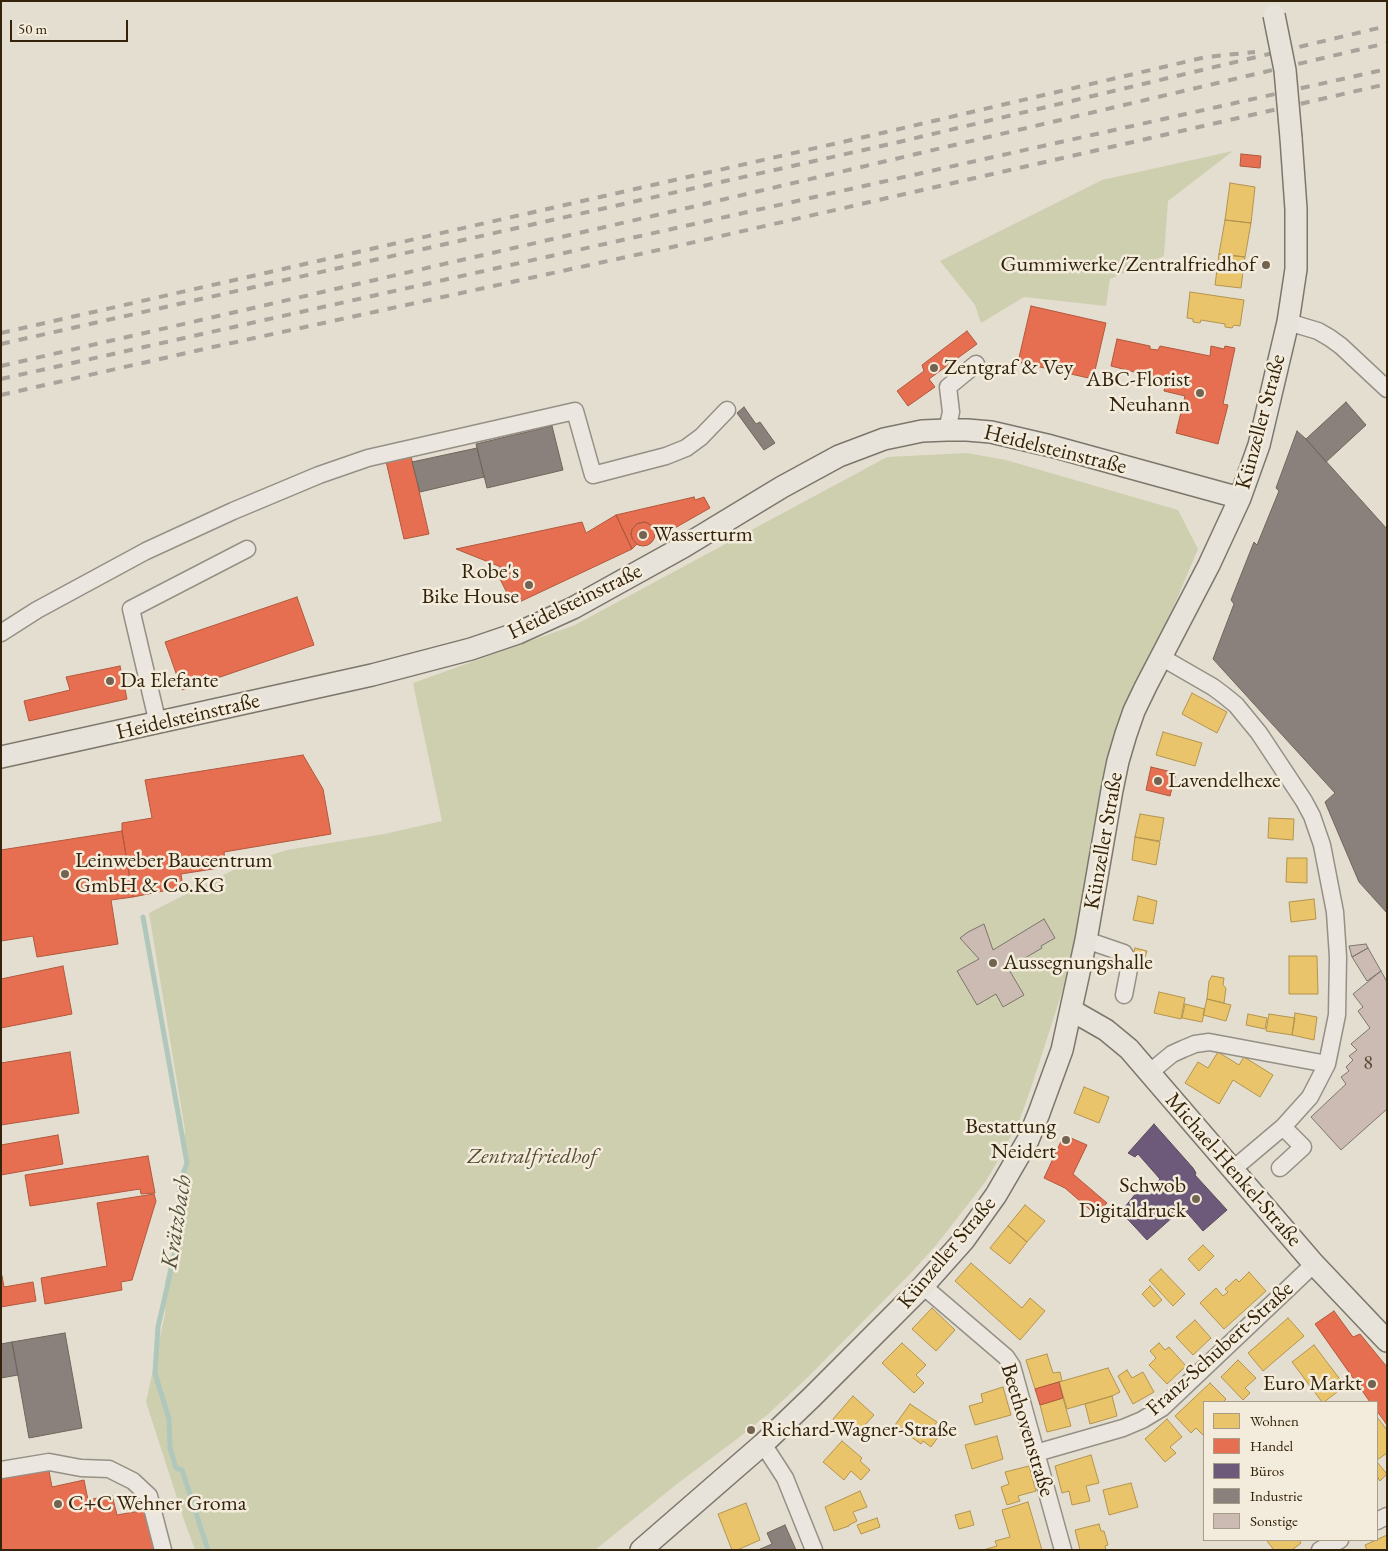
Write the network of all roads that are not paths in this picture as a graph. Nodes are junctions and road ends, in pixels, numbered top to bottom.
1 (1273, 8) edge
2 (1288, 322) junction
3 (976, 364) dead end
4 (1387, 389) edge
5 (727, 410) dead end
6 (947, 430) junction
7 (1240, 498) junction
8 (247, 549) dead end
9 (1, 633) edge
10 (1161, 657) junction
11 (158, 724) junction
12 (1, 757) edge
13 (1086, 940) junction
14 (1124, 995) dead end
15 (1071, 1010) junction
16 (1327, 1064) junction
17 (1149, 1073) junction
18 (1283, 1127) junction
19 (1280, 1168) dead end
20 (1232, 1170) junction
21 (1314, 1264) junction
22 (924, 1286) junction
23 (1387, 1341) edge
24 (763, 1444) junction
25 (1036, 1453) junction
26 (1, 1470) edge
27 (1338, 1541) edge
28 (163, 1550) edge
29 (640, 1550) edge
30 (814, 1550) edge
31 (1064, 1550) edge
32 (1320, 1550) edge

1 - 2 main road, Künzeller Straße, bridge
2 - 4 street
2 - 7 main road, Künzeller Straße
3 - 6 street
5 - 9 street
6 - 7 main road, Heidelsteinstraße
6 - 11 main road, Heidelsteinstraße
7 - 10 main road, Künzeller Straße
8 - 11 street
10 - 13 main road, Künzeller Straße
10 - 16 street
11 - 12 main road, Heidelsteinstraße
13 - 14 street
13 - 15 main road, Künzeller Straße
15 - 17 main road, Michael-Henkel-Straße
15 - 22 main road, Künzeller Straße
16 - 17 street
16 - 18 street
17 - 20 main road, Michael-Henkel-Straße
18 - 19 street
18 - 20 street
20 - 21 main road, Michael-Henkel-Straße
21 - 23 main road, Michael-Henkel-Straße
21 - 25 street, Franz-Schubert-Straße
22 - 24 main road, Künzeller Straße
22 - 25 street, Beethovenstraße
24 - 29 main road, Künzeller Straße
24 - 30 street
25 - 31 street, Beethovenstraße
26 - 28 street
27 - 32 street

